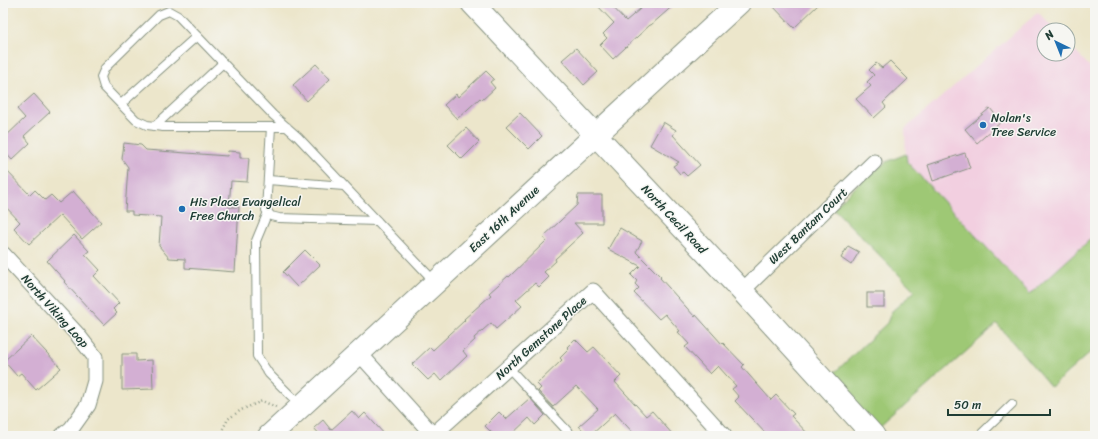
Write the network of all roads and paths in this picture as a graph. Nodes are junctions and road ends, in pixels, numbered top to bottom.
1 (472, 3) edge
2 (739, 3) edge
3 (196, 36) junction
4 (223, 63) junction
5 (121, 104) junction
6 (155, 126) junction
7 (271, 127) junction
8 (287, 127) junction
9 (596, 135) junction
10 (874, 162) dead end
11 (268, 180) junction
12 (344, 186) junction
13 (268, 212) junction
14 (377, 221) junction
15 (3, 254) edge
16 (435, 283) junction
17 (742, 291) junction
18 (359, 353) junction
19 (508, 367) junction
20 (1012, 404) dead end
21 (297, 410) junction
22 (433, 435) edge
23 (62, 436) edge
24 (219, 436) edge
25 (269, 436) edge
26 (572, 436) edge
27 (724, 436) edge
28 (874, 436) edge
29 (979, 436) edge

1 - 9 street, North Cecil Road
2 - 9 street, East 16th Avenue
3 - 4 lane
3 - 5 lane
3 - 5 lane
4 - 6 lane
4 - 8 lane
5 - 6 lane
6 - 7 lane
7 - 8 lane
7 - 11 lane
8 - 12 lane
9 - 16 street, East 16th Avenue
9 - 17 street, North Cecil Road
10 - 17 street, West Bantam Court
11 - 12 lane
11 - 13 lane
12 - 14 lane
13 - 14 lane
13 - 21 lane
14 - 16 lane
15 - 23 street, North Viking Loop
16 - 18 street, East 16th Avenue
17 - 28 street, North Cecil Road
18 - 21 street, East 16th Avenue
18 - 22 street
19 - 22 street, North Gemstone Place
19 - 26 lane
19 - 27 street, North Gemstone Place
20 - 29 lane
21 - 24 path
21 - 25 street, East 16th Avenue

